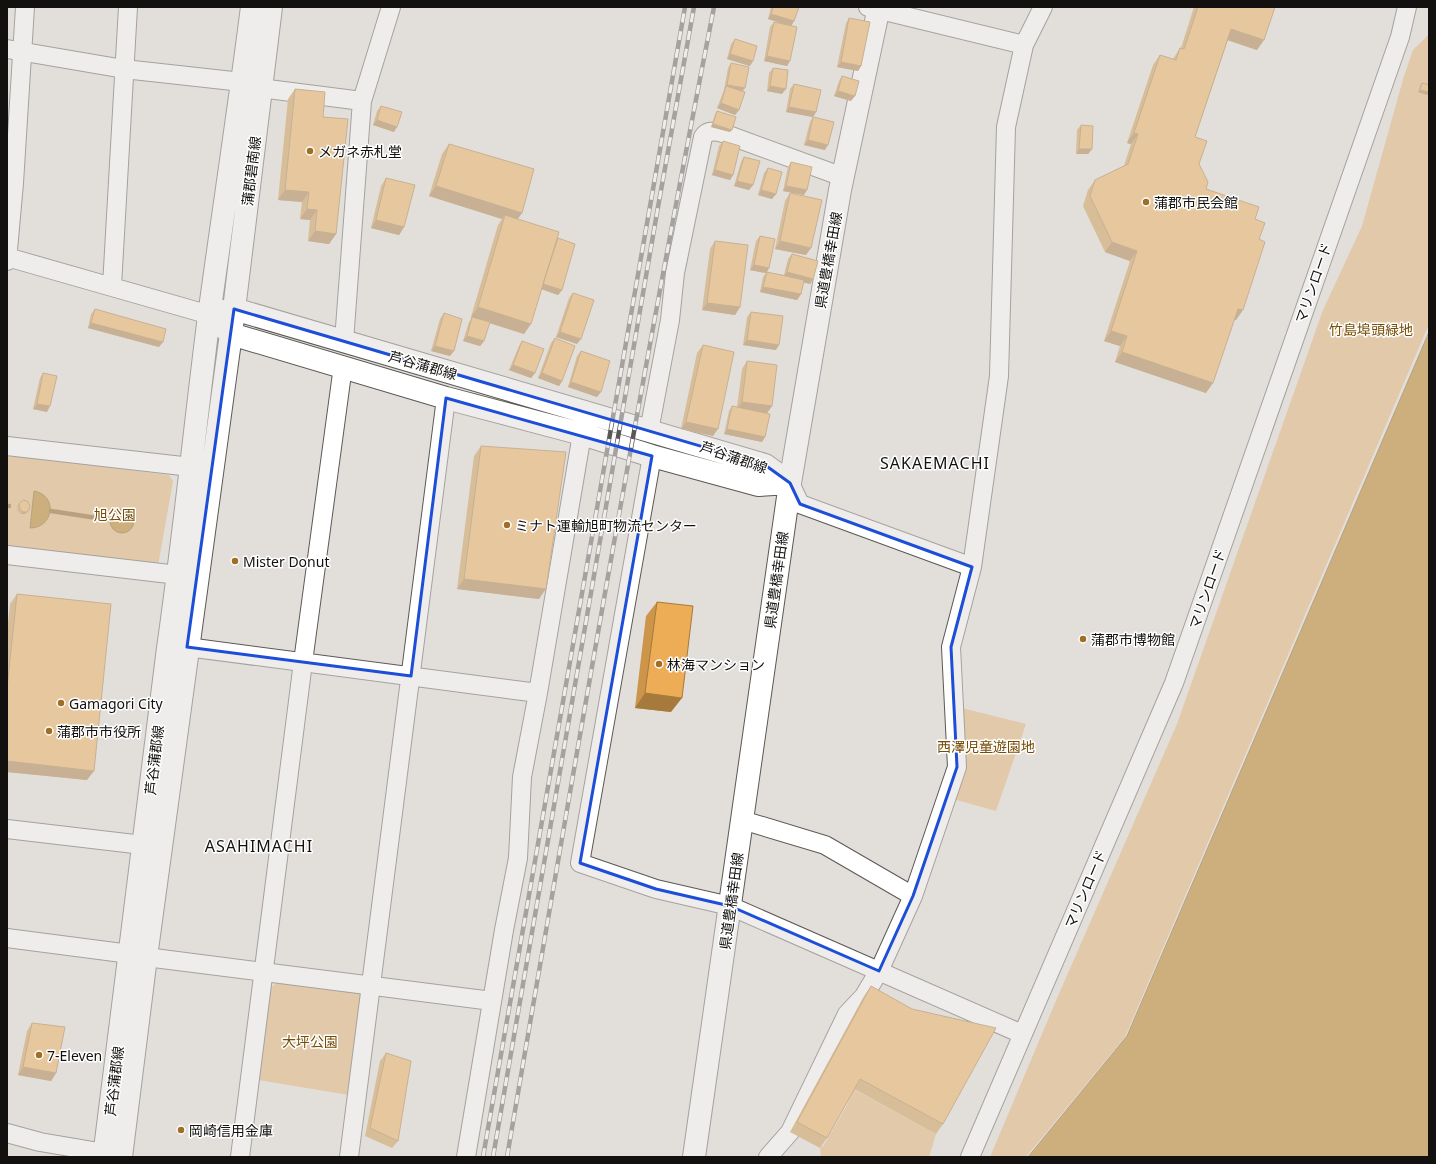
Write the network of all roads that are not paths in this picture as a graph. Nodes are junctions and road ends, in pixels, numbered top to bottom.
1 (24, 7) edge
2 (128, 7) edge
3 (252, 7) edge
4 (271, 7) edge
5 (391, 7) edge
6 (1043, 7) edge
7 (1407, 7) edge
8 (875, 8) edge
9 (1024, 45) junction
10 (14, 51) edge
11 (124, 69) junction
12 (251, 85) junction
13 (362, 101) junction
14 (843, 177) junction
15 (7, 258) edge
16 (112, 286) junction
17 (234, 309) junction
18 (210, 315) junction
19 (231, 334) junction
20 (344, 341) junction
21 (343, 366) junction
22 (446, 398) junction
23 (650, 431) junction
24 (582, 434) junction
25 (7, 446) edge
26 (652, 456) junction
27 (191, 467) junction
28 (790, 483) junction
29 (7, 555) edge
30 (972, 567) junction
31 (178, 575) junction
32 (187, 647) junction
33 (303, 662) junction
34 (411, 676) junction
35 (538, 693) junction
36 (742, 820) junction
37 (7, 829) edge
38 (143, 846) junction
39 (913, 896) junction
40 (730, 906) junction
41 (7, 938) edge
42 (138, 955) junction
43 (265, 971) junction
44 (879, 971) junction
45 (372, 986) junction
46 (492, 1001) junction
47 (1022, 1034) junction
48 (7, 1133) edge
49 (111, 1156) edge
50 (240, 1157) edge
51 (349, 1157) edge
52 (466, 1157) edge
53 (694, 1157) edge
54 (768, 1157) edge
55 (970, 1157) edge

1 - 10 street
2 - 11 street
3 - 12 main road, 蒲郡碧南線
4 - 12 main road, 蒲郡碧南線
5 - 13 street
6 - 9 street
7 - 47 street, マリンロード
8 - 9 street
8 - 14 main road, 県道豊橋幸田線
9 - 30 street
10 - 11 street
10 - 15 street
11 - 12 street
11 - 16 street
12 - 13 street
12 - 17 main road, 蒲郡碧南線
12 - 18 main road, 蒲郡碧南線
13 - 20 street
14 - 23 street
14 - 28 main road, 県道豊橋幸田線
15 - 16 street
16 - 18 street
17 - 18 main road
17 - 19 main road, 蒲郡碧南線
17 - 20 main road, 芦谷蒲郡線
18 - 19 main road, 芦谷蒲郡線
18 - 27 main road, 芦谷蒲郡線
19 - 21 main road, 芦谷蒲郡線
19 - 32 main road, 芦谷蒲郡線
20 - 23 main road, 芦谷蒲郡線
21 - 22 main road, 芦谷蒲郡線
21 - 33 street
22 - 24 main road, 芦谷蒲郡線
22 - 34 street
23 - 28 main road, 芦谷蒲郡線
24 - 26 main road, 芦谷蒲郡線
24 - 35 street
25 - 27 street
26 - 28 main road, 芦谷蒲郡線
26 - 40 street
27 - 31 main road, 芦谷蒲郡線
28 - 30 street
28 - 36 main road, 県道豊橋幸田線
29 - 31 street
30 - 39 street
31 - 38 main road, 芦谷蒲郡線
32 - 33 street
32 - 42 main road, 芦谷蒲郡線
33 - 34 street
33 - 43 street
34 - 35 street
34 - 45 street
35 - 46 street
36 - 39 street
36 - 40 main road, 県道豊橋幸田線
37 - 38 street
38 - 42 main road, 芦谷蒲郡線
39 - 44 street
40 - 44 street
40 - 53 main road, 県道豊橋幸田線
41 - 42 street
42 - 43 street
42 - 49 main road, 芦谷蒲郡線
43 - 45 street
43 - 50 street
44 - 47 street
44 - 54 street
45 - 46 street
45 - 51 street
46 - 52 street
47 - 55 street, マリンロード
48 - 49 street

